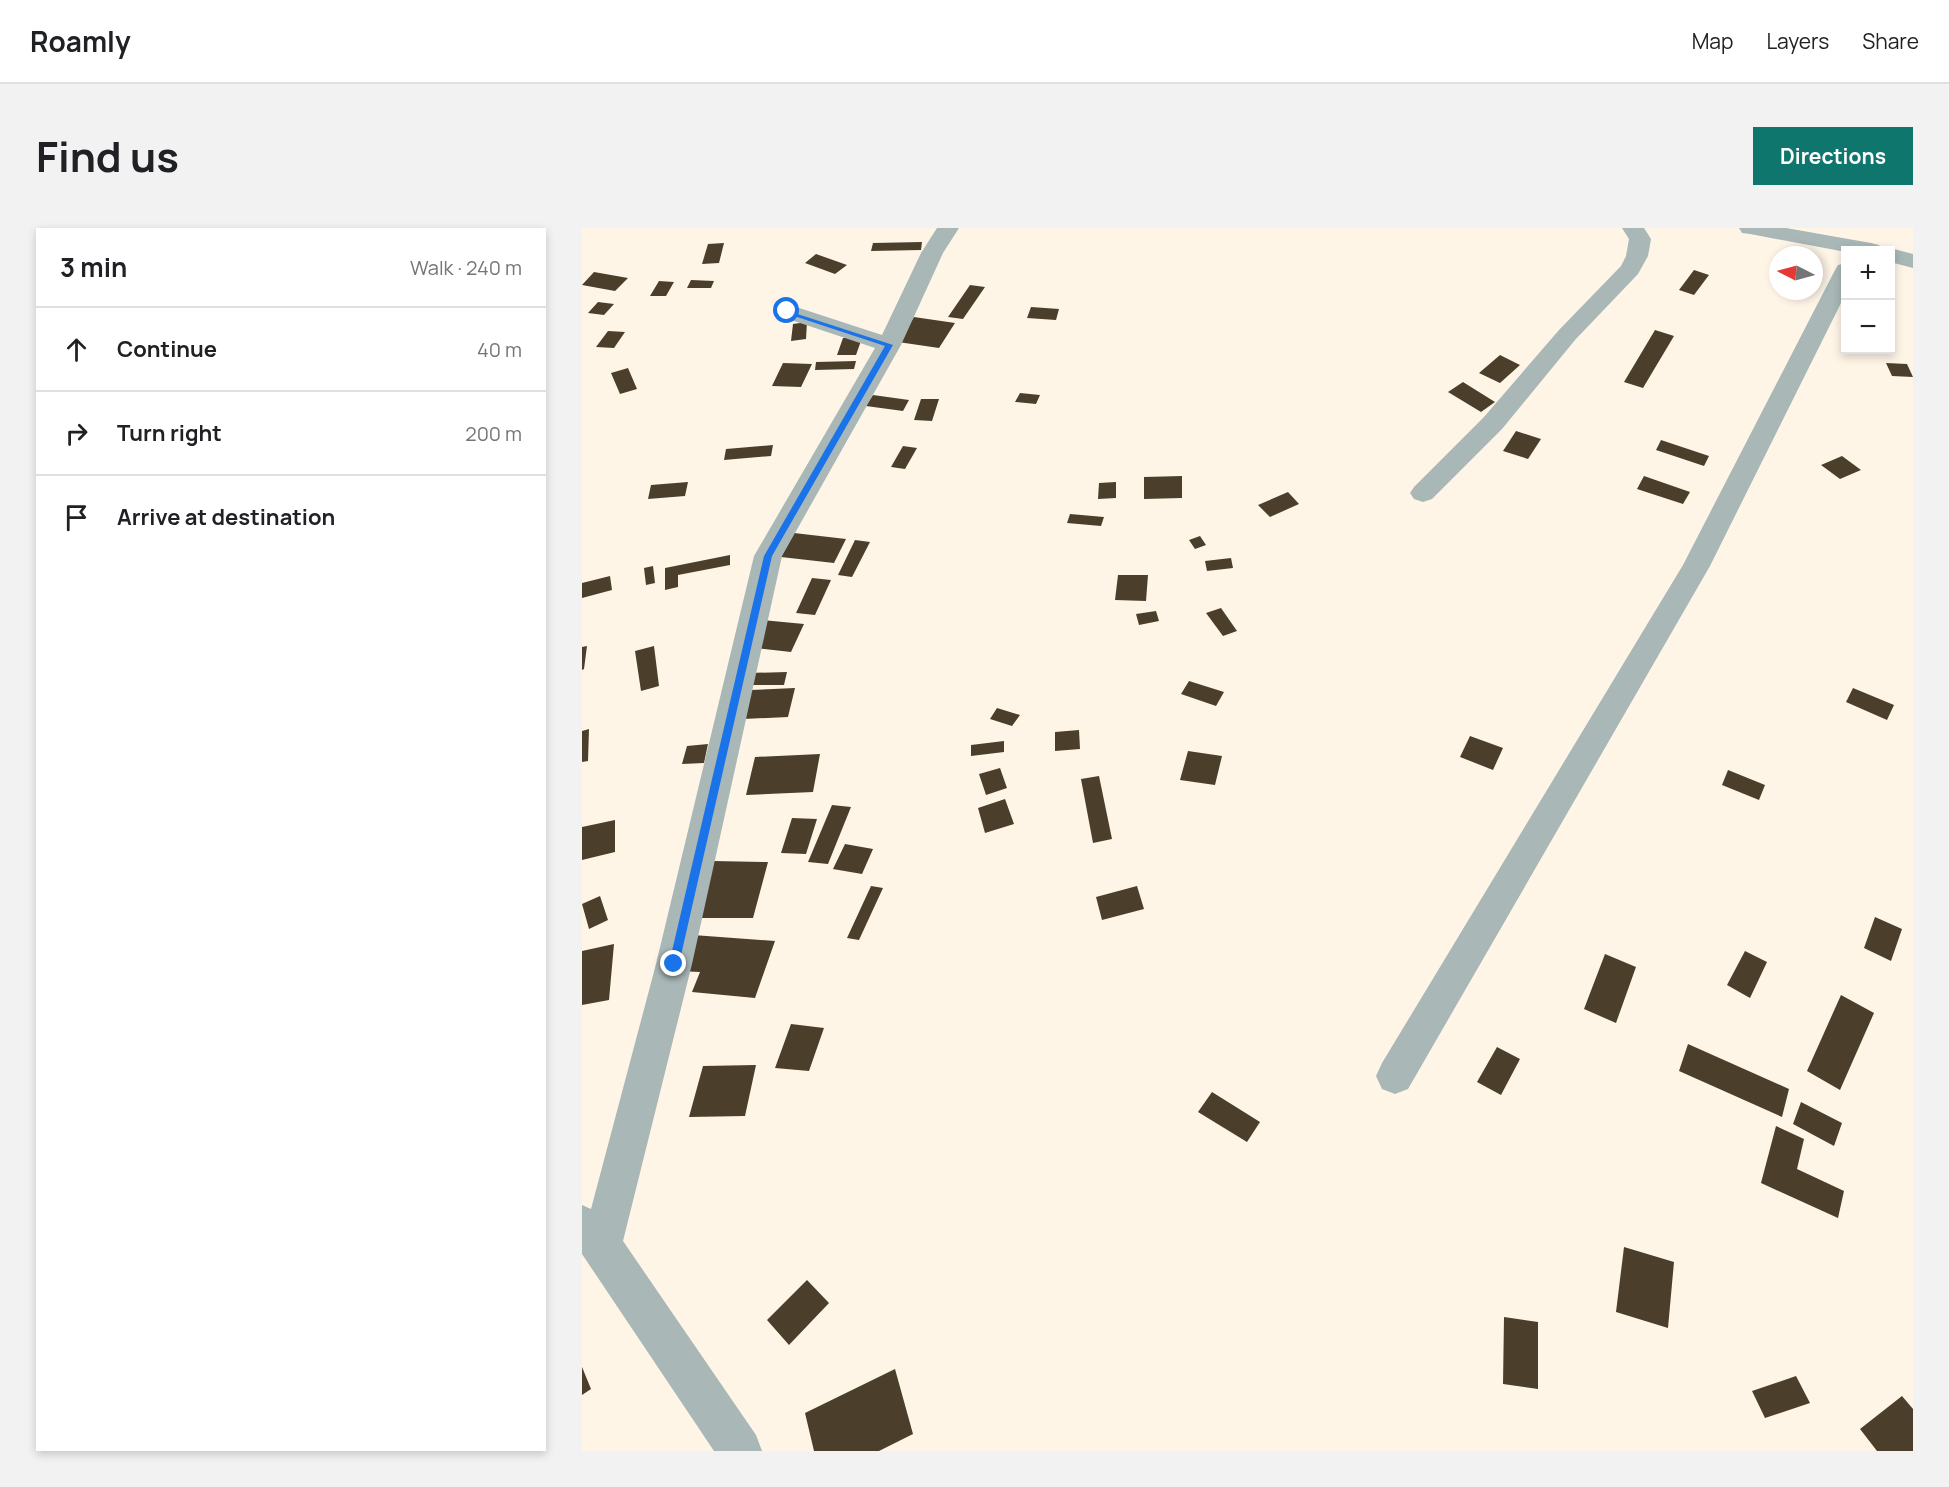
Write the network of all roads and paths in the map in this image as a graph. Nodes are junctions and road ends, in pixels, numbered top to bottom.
1 (948, 228) edge
2 (1633, 228) edge
3 (1750, 228) edge
4 (1841, 250) edge
5 (1895, 256) edge
6 (1913, 261) edge
7 (1841, 285) edge
8 (787, 311) dead end
9 (889, 345) junction
10 (1423, 493) dead end
11 (1395, 1076) dead end
12 (592, 1235) edge
13 (740, 1451) edge

1 - 9 street
2 - 10 street
3 - 4 street
5 - 6 street
7 - 11 street
8 - 9 street
9 - 12 street
12 - 13 street

